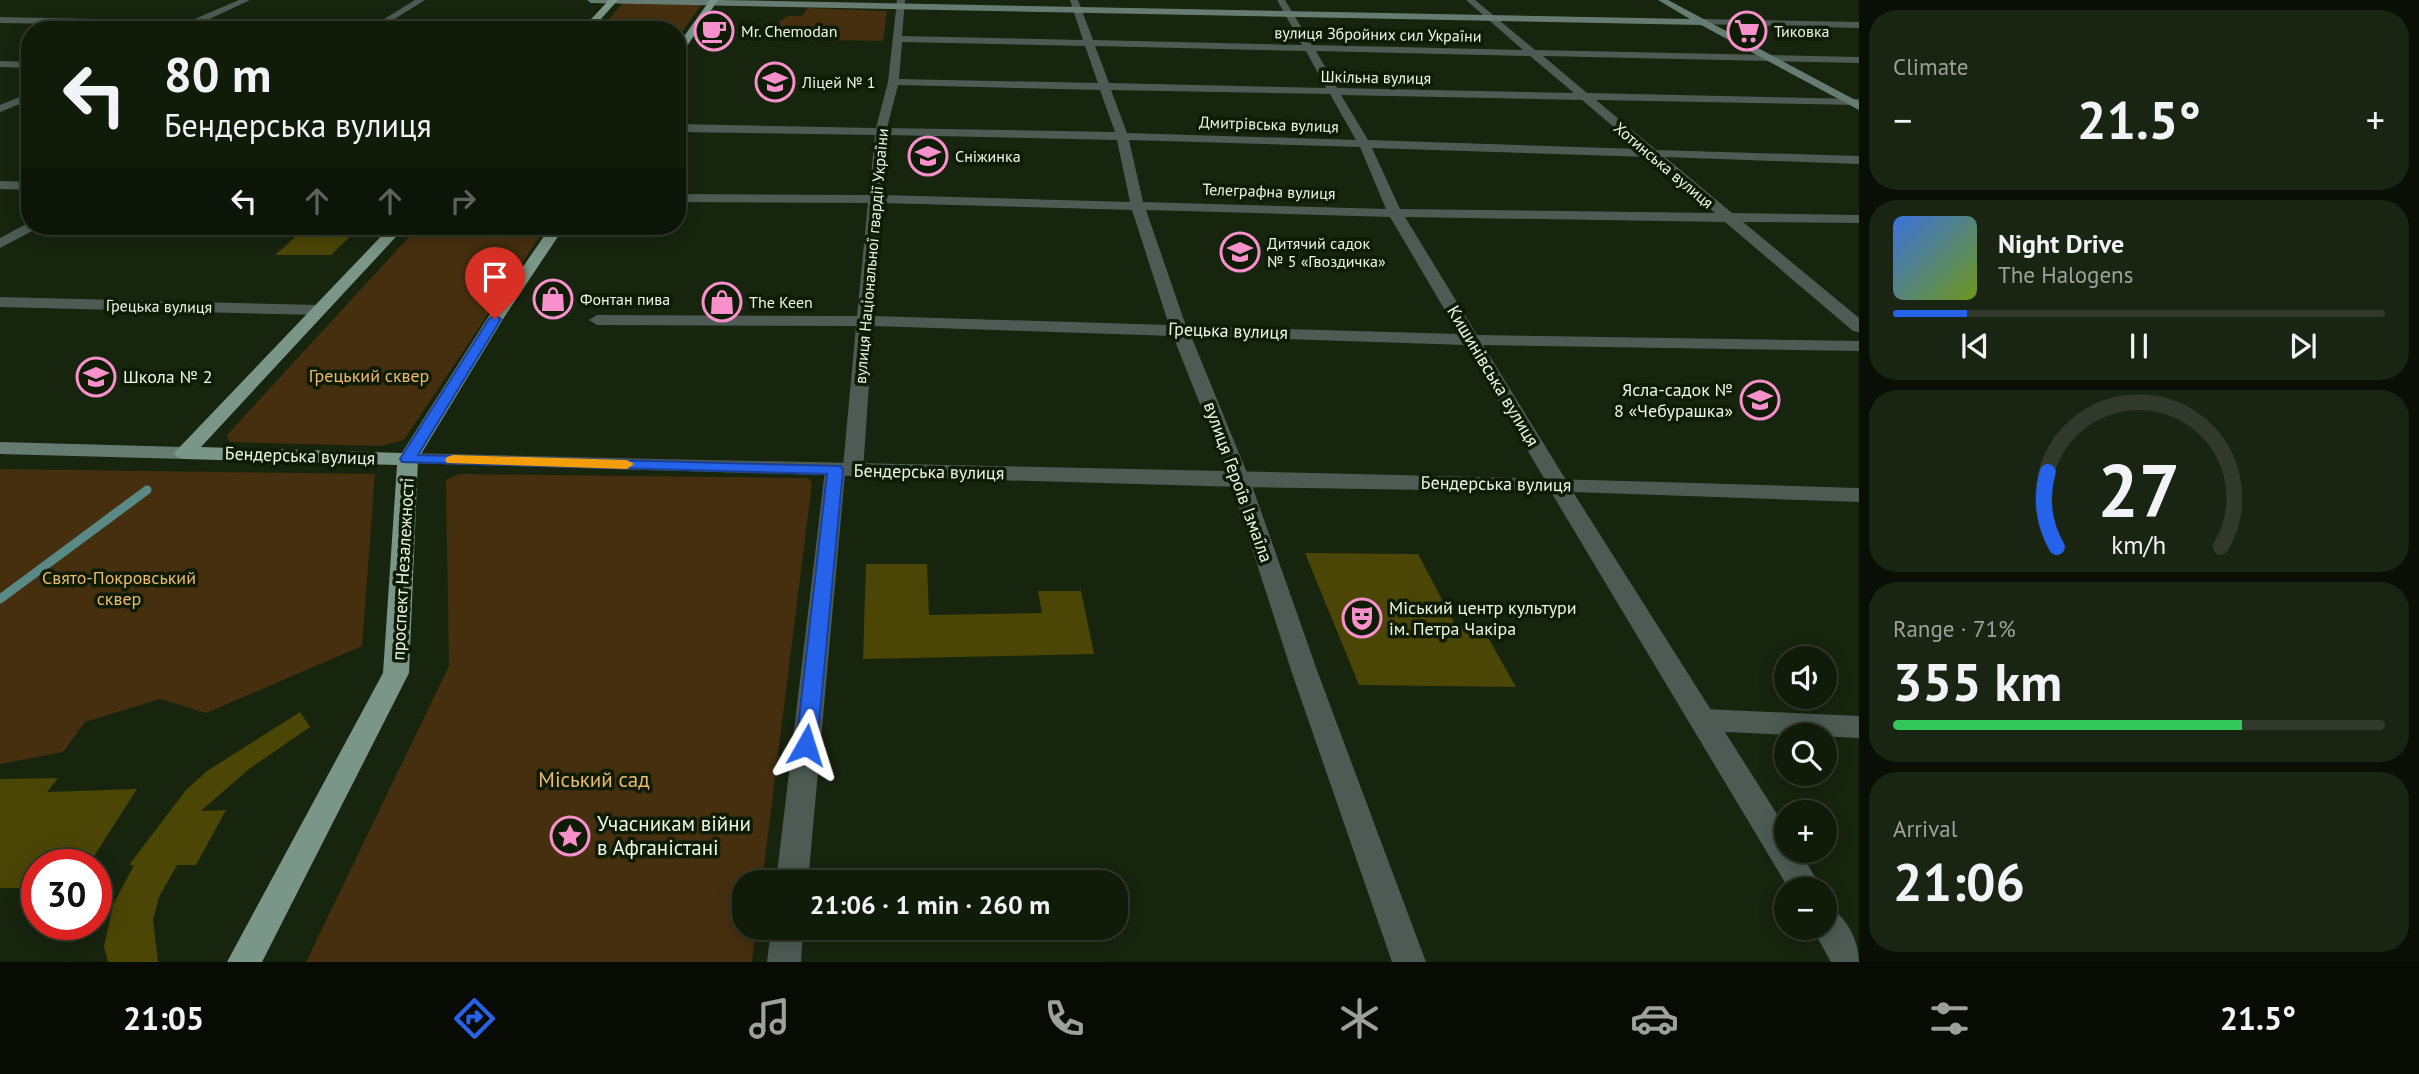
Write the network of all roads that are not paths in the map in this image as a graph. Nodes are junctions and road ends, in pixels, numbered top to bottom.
1 (246, 0) edge
2 (421, 0) edge
3 (591, 0) edge
4 (614, 0) edge
5 (1280, 0) edge
6 (1470, 0) edge
7 (1662, 0) edge
8 (713, 1) edge
9 (901, 3) edge
10 (1076, 5) edge
11 (1288, 14) junction
12 (1491, 18) junction
13 (0, 20) edge
14 (48, 21) edge
15 (198, 21) edge
16 (386, 21) edge
17 (594, 21) edge
18 (1701, 22) junction
19 (1859, 25) edge
20 (686, 40) edge
21 (897, 40) junction
22 (1090, 44) junction
23 (1308, 48) junction
24 (1532, 53) junction
25 (1767, 59) junction
26 (1859, 60) edge
27 (0, 64) edge
28 (21, 65) edge
29 (893, 82) junction
30 (1105, 86) junction
31 (1333, 92) junction
32 (1585, 98) junction
33 (21, 100) edge
34 (1856, 104) edge
35 (0, 111) edge
36 (20, 114) dead end
37 (686, 128) edge
38 (881, 130) junction
39 (1122, 136) junction
40 (1365, 145) junction
41 (1649, 153) junction
42 (1859, 160) edge
43 (0, 185) edge
44 (21, 186) edge
45 (686, 198) edge
46 (875, 199) junction
47 (1137, 204) junction
48 (1395, 213) junction
49 (1726, 217) junction
50 (1859, 219) edge
51 (21, 232) edge
52 (389, 235) edge
53 (552, 235) edge
54 (0, 244) edge
55 (0, 302) edge
56 (318, 310) junction
57 (597, 320) dead end
58 (866, 321) junction
59 (1859, 327) edge
60 (1179, 329) junction
61 (1472, 340) junction
62 (1859, 346) edge
63 (0, 448) edge
64 (184, 453) junction
65 (408, 459) junction
66 (844, 470) junction
67 (1240, 481) junction
68 (1558, 485) junction
69 (1859, 495) edge
70 (1705, 720) junction
71 (1859, 727) edge
72 (794, 870) edge
73 (1799, 877) edge
74 (786, 940) edge
75 (1837, 940) edge
76 (244, 962) edge
77 (784, 962) edge
78 (1409, 962) edge
79 (1850, 962) edge

1 - 15 street
2 - 16 street
3 - 4 main road
4 - 8 main road
4 - 17 main road
5 - 11 street, Кишинівська вулиця
6 - 12 street, Хотинська вулиця
7 - 18 main road
8 - 9 main road
8 - 20 main road
9 - 10 main road
9 - 21 street, вулиця Національної гвардії України
10 - 11 main road
10 - 22 street, вулиця Героїв Ізмаїла
11 - 12 main road
11 - 23 street, Кишинівська вулиця
12 - 18 main road
12 - 24 street, Хотинська вулиця
13 - 14 street
18 - 19 street
18 - 25 main road
21 - 22 street, вулиця Збройних сил України
21 - 29 street, вулиця Національної гвардії України
22 - 23 street, вулиця Збройних сил України
22 - 30 street, вулиця Героїв Ізмаїла
23 - 24 street, вулиця Збройних сил України
23 - 31 street, Кишинівська вулиця
24 - 25 street, вулиця Збройних сил України
24 - 32 street, Хотинська вулиця
25 - 26 street, вулиця Збройних сил України
25 - 34 main road
27 - 28 street
29 - 30 street, Шкільна вулиця
29 - 38 street, вулиця Національної гвардії України
30 - 31 street, Шкільна вулиця
30 - 39 street, вулиця Героїв Ізмаїла
31 - 32 street, Шкільна вулиця
31 - 40 street, Кишинівська вулиця
32 - 34 street, Шкільна вулиця
32 - 41 street, Хотинська вулиця
33 - 35 street
35 - 36 street
37 - 38 street, Дмитрівська вулиця
38 - 39 street, Дмитрівська вулиця
38 - 46 street, вулиця Національної гвардії України
39 - 40 street, Дмитрівська вулиця
39 - 47 street, вулиця Героїв Ізмаїла
40 - 41 street, Дмитрівська вулиця
40 - 48 street, Кишинівська вулиця
41 - 42 street, Дмитрівська вулиця
41 - 49 street, Хотинська вулиця
43 - 44 street
45 - 46 street, Телеграфна вулиця
46 - 47 street, Телеграфна вулиця
46 - 58 street, вулиця Національної гвардії України
47 - 48 street, Телеграфна вулиця
47 - 60 street, вулиця Героїв Ізмаїла
48 - 49 street, Телеграфна вулиця
48 - 61 street, Кишинівська вулиця
49 - 50 street, Телеграфна вулиця
49 - 59 street, Хотинська вулиця
51 - 54 street
52 - 56 main road
53 - 65 main road, проспект Незалежності
55 - 56 street, Грецька вулиця
56 - 64 main road
57 - 58 street, Грецька вулиця
58 - 60 street, Грецька вулиця
58 - 66 street, вулиця Національної гвардії України
60 - 61 street, Грецька вулиця
60 - 67 street, вулиця Героїв Ізмаїла
61 - 62 street, Грецька вулиця
61 - 68 street, Кишинівська вулиця
63 - 64 main road, Бендерська вулиця
64 - 65 main road, Бендерська вулиця
65 - 66 street, Бендерська вулиця
65 - 76 main road, проспект Незалежності
66 - 67 street, Бендерська вулиця
66 - 72 street, вулиця Національної гвардії України
67 - 68 street, Бендерська вулиця
67 - 78 street, вулиця Героїв Ізмаїла
68 - 69 street, Бендерська вулиця
68 - 70 street, Кишинівська вулиця
70 - 71 street
70 - 73 street, Кишинівська вулиця
74 - 77 street
75 - 79 street

